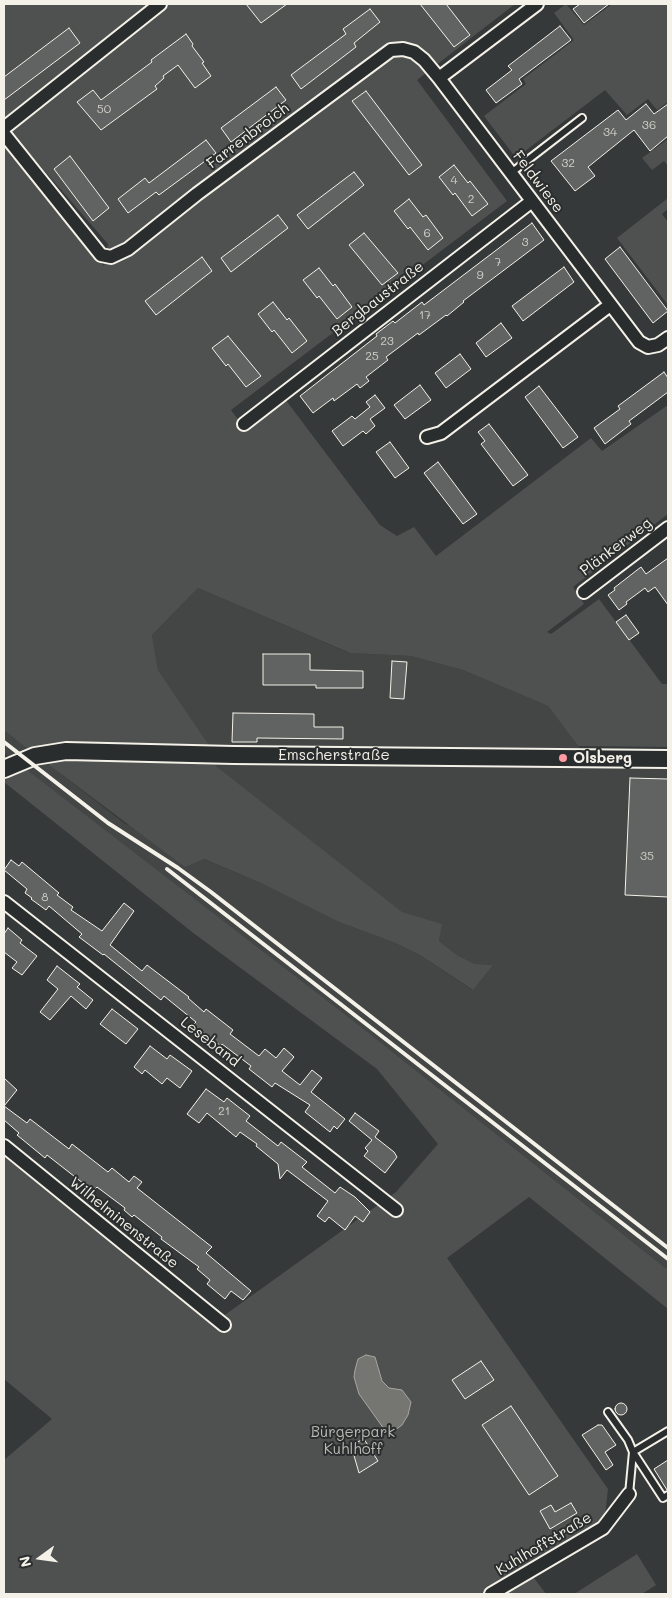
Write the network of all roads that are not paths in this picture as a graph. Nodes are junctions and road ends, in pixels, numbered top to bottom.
1 (160, 4) edge
2 (537, 4) edge
3 (439, 78) junction
4 (582, 118) dead end
5 (4, 128) edge
6 (4, 134) edge
7 (511, 173) junction
8 (532, 201) junction
9 (610, 305) junction
10 (668, 338) edge
11 (244, 424) dead end
12 (427, 437) dead end
13 (668, 528) edge
14 (584, 592) dead end
15 (668, 758) edge
16 (4, 769) edge
17 (4, 902) edge
18 (4, 1146) edge
19 (396, 1210) dead end
20 (224, 1325) dead end
21 (608, 1412) dead end
22 (668, 1431) edge
23 (633, 1452) junction
24 (629, 1494) joint
25 (668, 1495) edge
26 (491, 1594) edge

1 - 5 street
2 - 3 street
3 - 6 street, Farrenbroich
3 - 7 street, Feldwiese
4 - 7 lane
7 - 8 street, Feldwiese
8 - 9 street, Feldwiese
8 - 11 street, Bergbaustraße
9 - 10 street, Feldwiese
9 - 12 street
13 - 14 street, Plänkerweg
15 - 16 street, Emscherstraße
17 - 19 street, Leseband
18 - 20 street, Wilhelminenstraße
21 - 23 lane
22 - 23 lane
23 - 24 lane
23 - 25 lane
24 - 26 street, Kuhlhoffstraße

